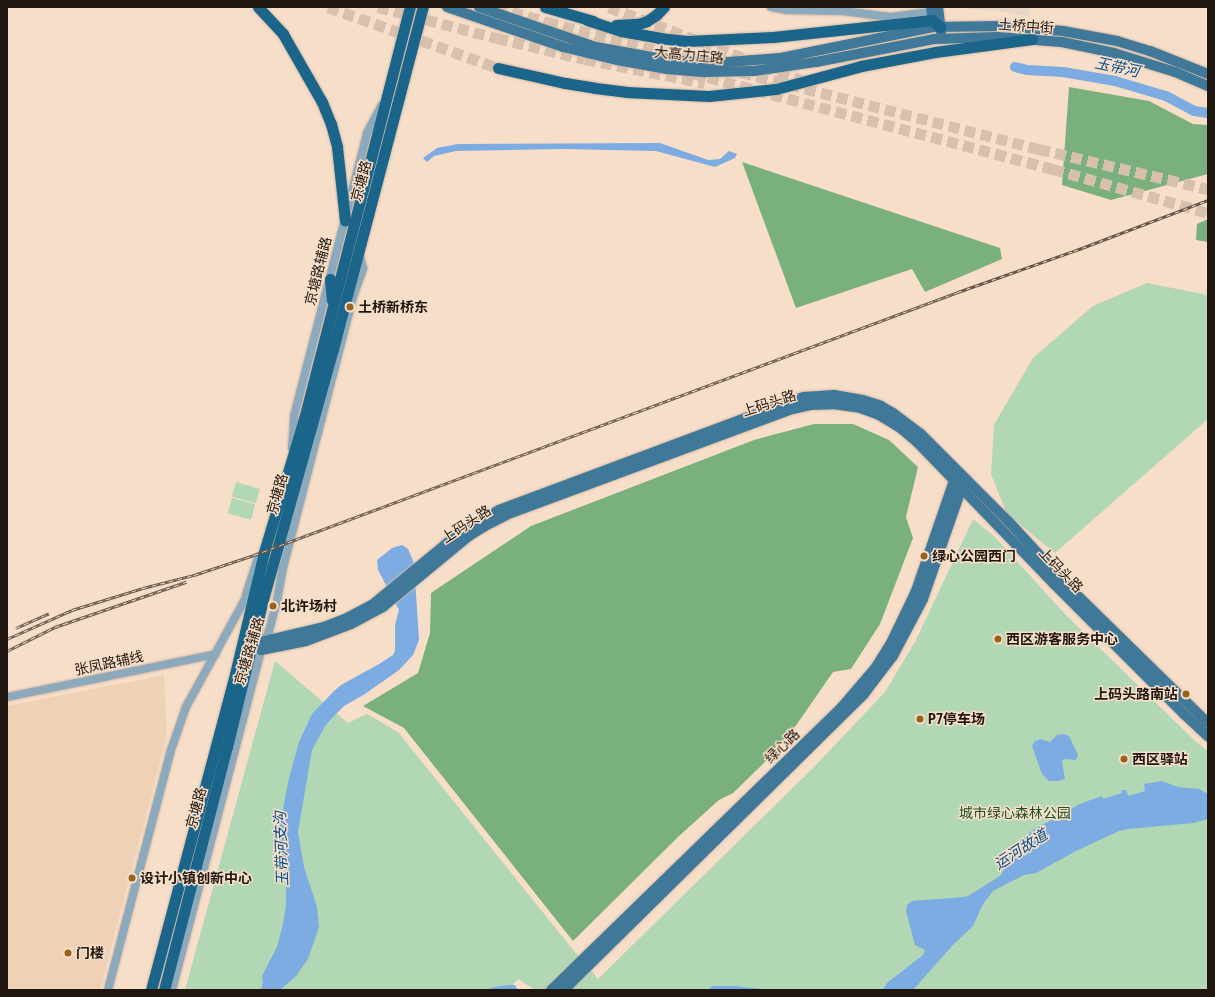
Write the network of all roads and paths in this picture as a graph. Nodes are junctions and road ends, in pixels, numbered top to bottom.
1 (258, 7) edge
2 (410, 7) edge
3 (423, 7) edge
4 (447, 7) edge
5 (479, 7) edge
6 (544, 7) edge
7 (664, 7) edge
8 (771, 7) edge
9 (934, 17) edge
10 (588, 20) junction
11 (938, 39) junction
12 (1032, 39) junction
13 (939, 52) junction
14 (498, 68) tunnel mouth
15 (1208, 74) edge
16 (1208, 86) edge
17 (388, 92) junction
18 (345, 221) junction
19 (359, 249) junction
20 (330, 279) junction
21 (333, 307) junction
22 (291, 462) junction
23 (959, 477) junction
24 (962, 488) junction
25 (988, 508) junction
26 (268, 540) junction
27 (256, 587) junction
28 (244, 601) junction
29 (263, 645) junction
30 (216, 654) junction
31 (7, 697) edge
32 (1206, 728) edge
33 (108, 990) edge
34 (151, 990) edge
35 (164, 990) edge
36 (172, 990) edge
37 (552, 990) edge
38 (564, 990) edge

1 - 18 highway
2 - 17 highway, 京塘路
3 - 19 highway, 京塘路
4 - 11 main road, 大高力庄路
5 - 9 main road, 大高力庄路
6 - 10 highway
7 - 10 highway
8 - 9 street
9 - 10 highway
9 - 11 main road
9 - 15 main road, 大高力庄路
11 - 12 main road, 土桥中街
11 - 13 main road
12 - 13 highway
12 - 16 main road, 土桥中街
13 - 14 highway
17 - 18 street, 京塘路辅路
17 - 21 highway, 京塘路
18 - 20 street, 京塘路辅路
19 - 29 street, 京塘路辅路
19 - 35 highway, 京塘路
20 - 21 highway
20 - 22 street, 京塘路辅路
21 - 22 highway, 京塘路
22 - 26 highway, 京塘路
23 - 24 main road, 绿心路
23 - 25 main road, 上码头路
23 - 29 main road, 上码头路
23 - 37 main road, 绿心路
24 - 25 main road, 上码头路
24 - 38 main road, 绿心路
25 - 32 main road, 上码头路
26 - 27 highway, 京塘路
26 - 28 street, 京塘路辅路
27 - 28 street, 京塘路辅路
27 - 34 highway, 京塘路
28 - 30 street, 京塘路辅路
29 - 36 street, 京塘路辅路
30 - 31 street, 张凤路辅线
30 - 33 street, 京塘路辅路

